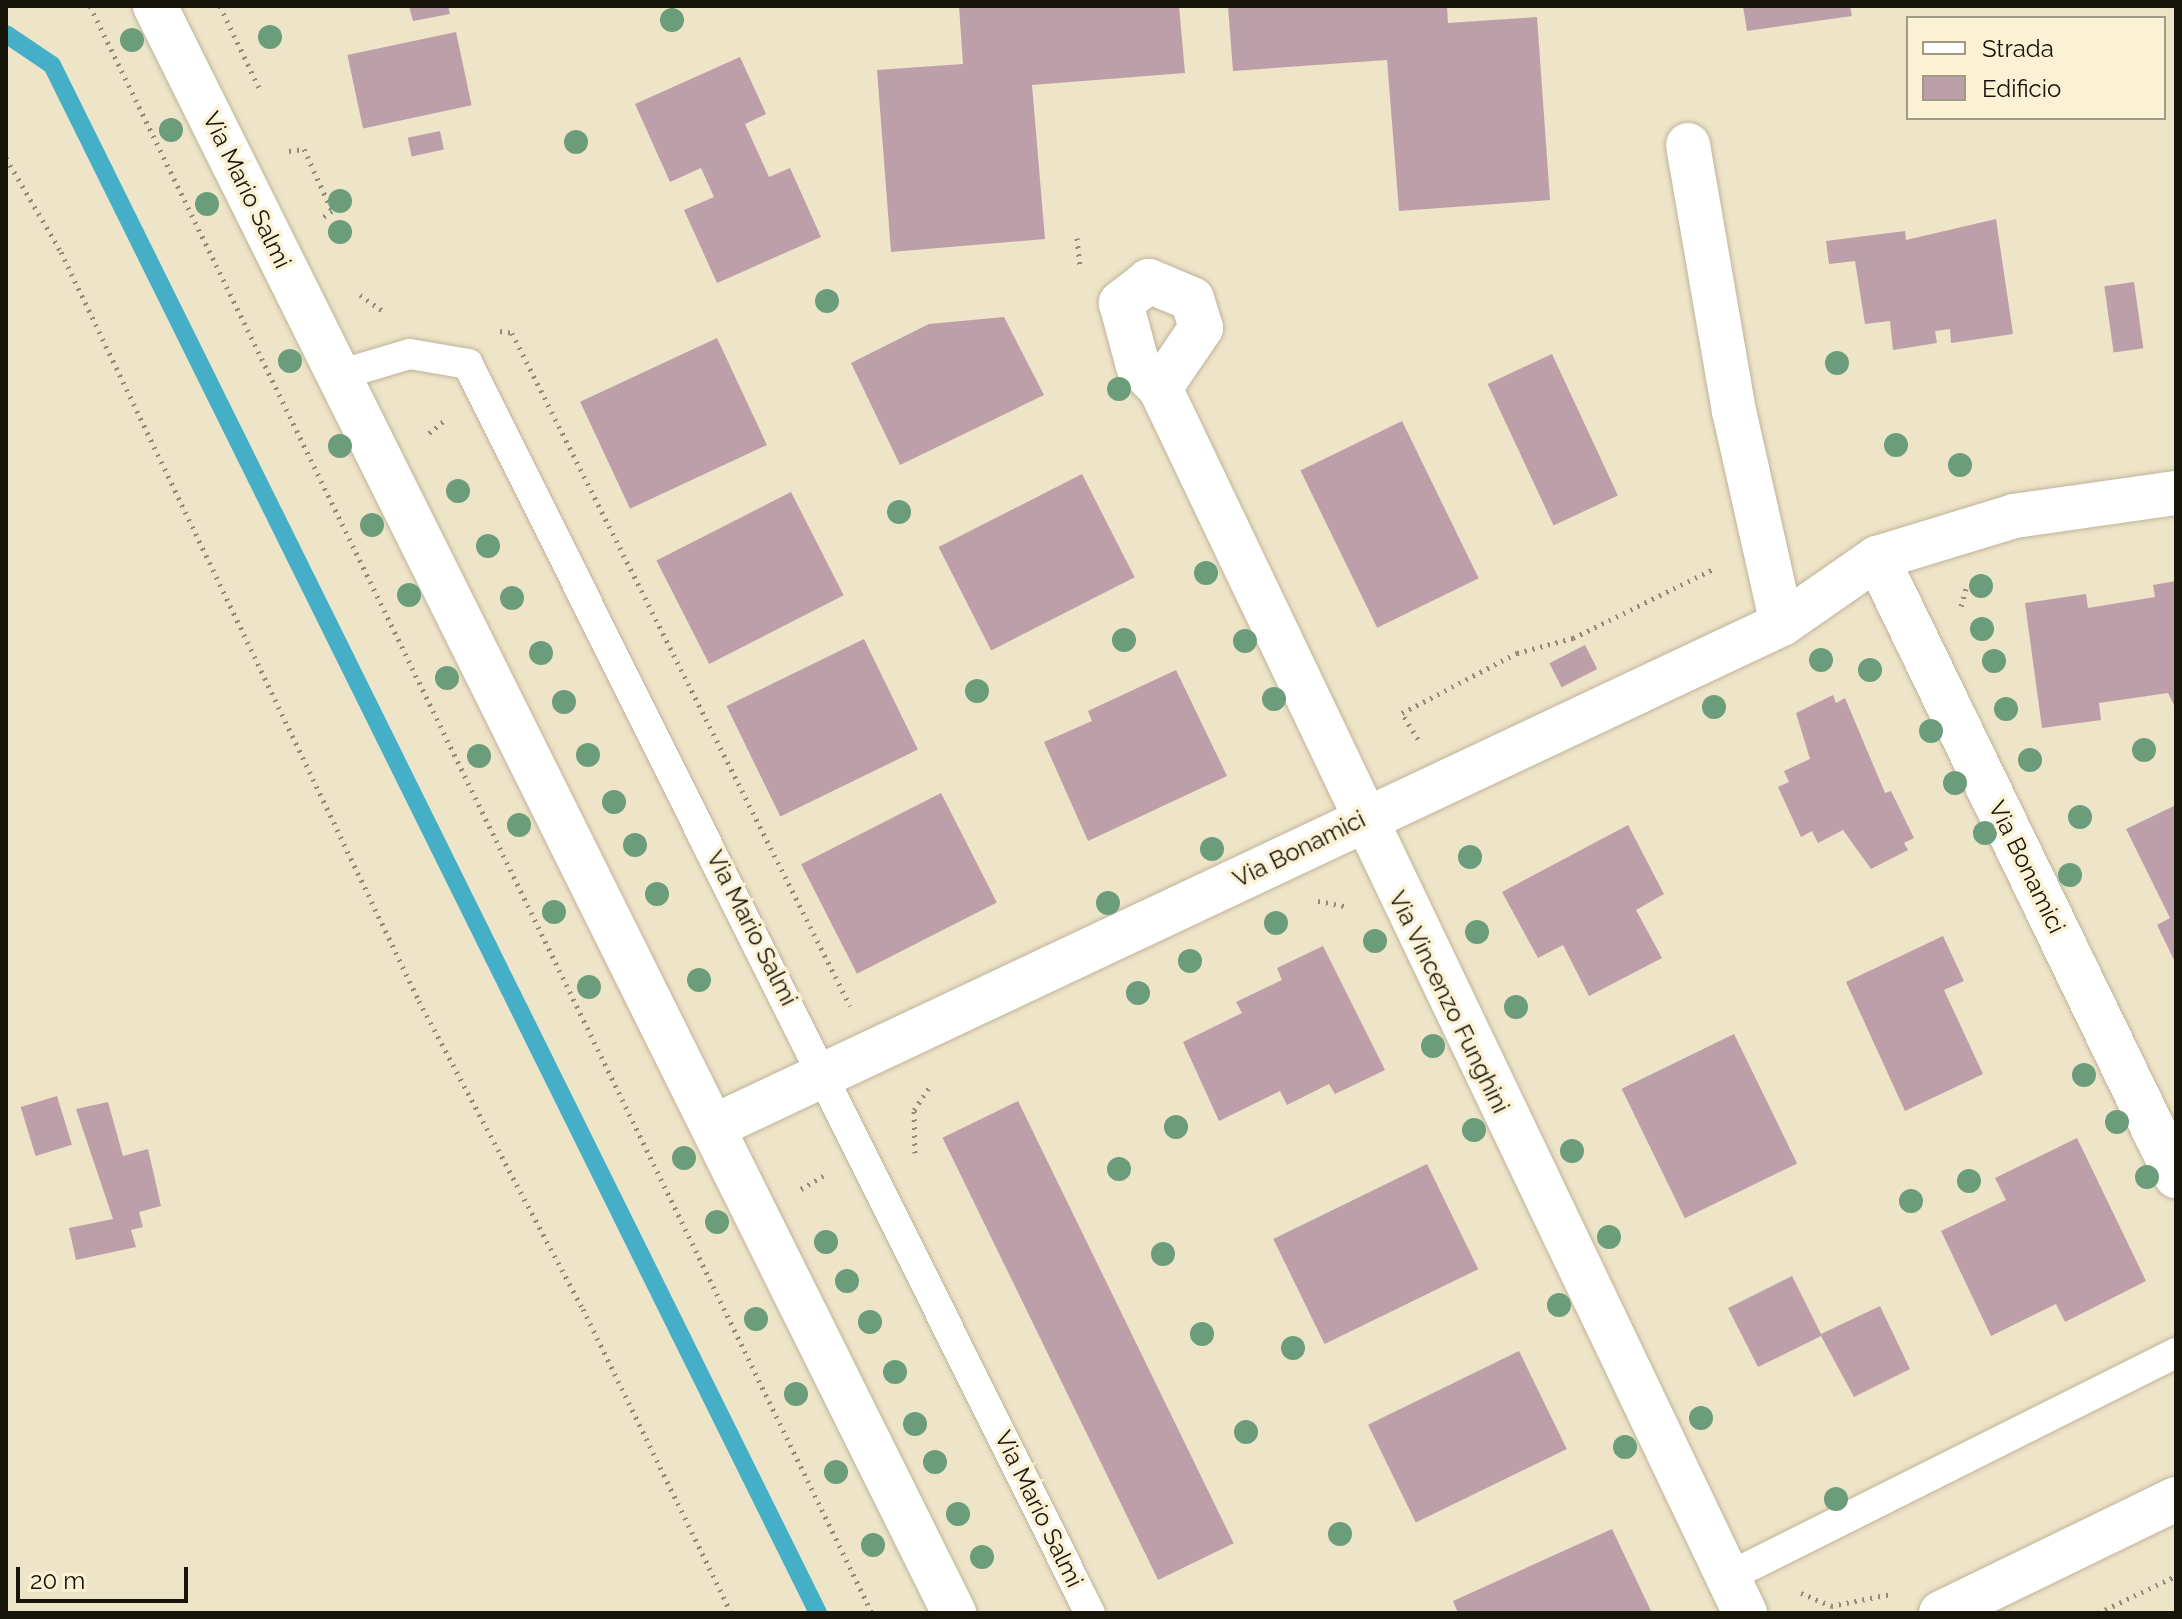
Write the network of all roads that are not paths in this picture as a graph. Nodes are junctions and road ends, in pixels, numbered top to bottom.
1 (155, 6) edge
2 (1688, 145) dead end
3 (339, 375) junction
4 (1160, 388) dead end
5 (2176, 493) edge
6 (1877, 558) junction
7 (1782, 624) junction
8 (1361, 819) junction
9 (826, 1077) junction
10 (713, 1127) junction
11 (2176, 1176) edge
12 (2176, 1353) edge
13 (2176, 1499) edge
14 (1736, 1595) edge
15 (954, 1613) edge
16 (1090, 1613) edge
17 (1941, 1613) edge

1 - 3 street, Via Mario Salmi
2 - 7 street
3 - 9 lane, Via Mario Salmi
3 - 10 street, Via Mario Salmi
4 - 8 street, Via Vincenzo Funghini
5 - 6 street, Via Bonamici
6 - 7 street, Via Bonamici
6 - 11 street, Via Bonamici
7 - 8 street, Via Bonamici
8 - 9 street, Via Bonamici
8 - 14 street, Via Vincenzo Funghini
9 - 10 street, Via Bonamici
9 - 16 lane, Via Mario Salmi
10 - 15 street, Via Mario Salmi
12 - 14 lane
13 - 17 street

